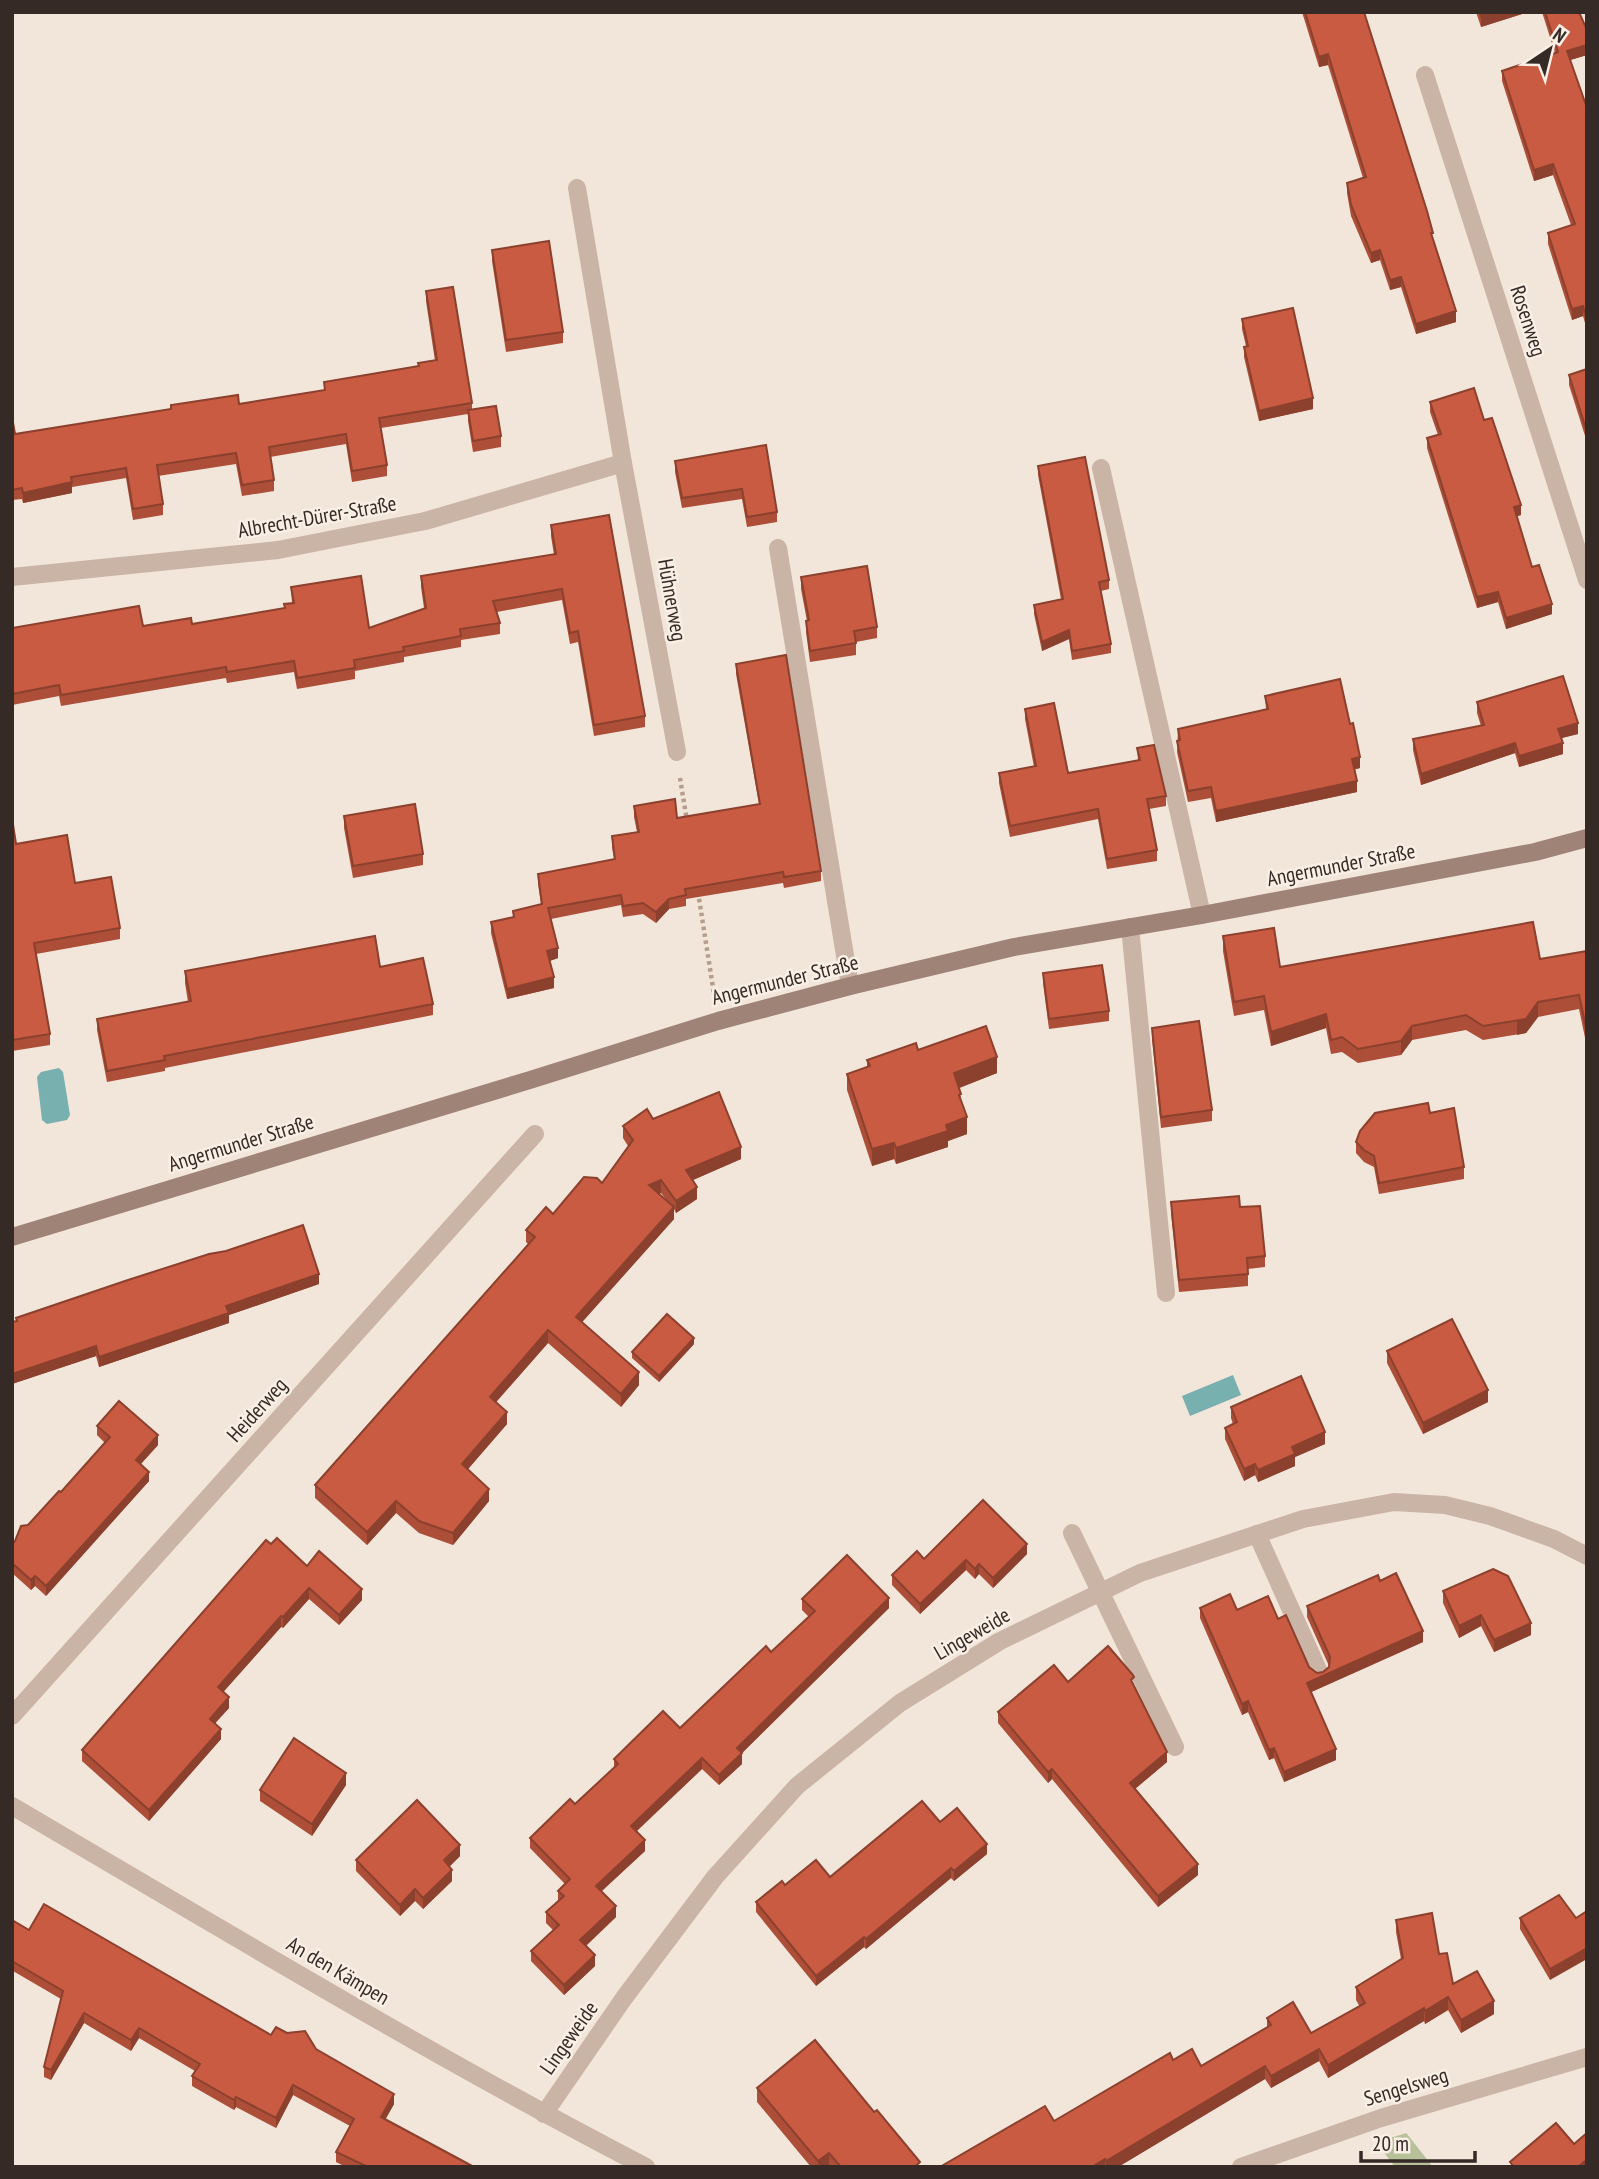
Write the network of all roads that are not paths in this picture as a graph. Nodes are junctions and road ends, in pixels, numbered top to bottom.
1 (1425, 75) dead end
2 (577, 188) dead end
3 (623, 463) junction
4 (1101, 468) dead end
5 (778, 548) dead end
6 (12, 577) edge
7 (1587, 580) edge
8 (677, 752) road end
9 (1587, 838) edge
10 (1202, 915) junction
11 (1129, 926) junction
12 (850, 986) junction
13 (535, 1134) dead end
14 (12, 1237) edge
15 (1166, 1293) dead end
16 (1072, 1533) dead end
17 (1257, 1534) junction
18 (1587, 1556) edge
19 (1102, 1592) junction
20 (1319, 1672) edge
21 (12, 1716) edge
22 (1175, 1747) dead end
23 (12, 1806) edge
24 (1587, 2057) edge
25 (544, 2114) junction
26 (646, 2167) edge
27 (1241, 2167) edge

1 - 7 street, Rosenweg
2 - 3 street, Hühnerweg
3 - 6 street, Albrecht-Dürer-Straße
3 - 8 street, Hühnerweg
4 - 10 street
5 - 12 street
9 - 10 main road, Angermunder Straße
10 - 11 main road, Angermunder Straße
11 - 12 main road, Angermunder Straße
11 - 15 street
12 - 14 main road, Angermunder Straße
13 - 21 street, Heiderweg
16 - 19 street
17 - 18 street, Lingeweide
17 - 19 street, Lingeweide
17 - 20 street
19 - 22 street
19 - 25 street, Lingeweide
23 - 25 street, An den Kämpen
24 - 27 street, Sengelsweg
25 - 26 street, An den Kämpen

